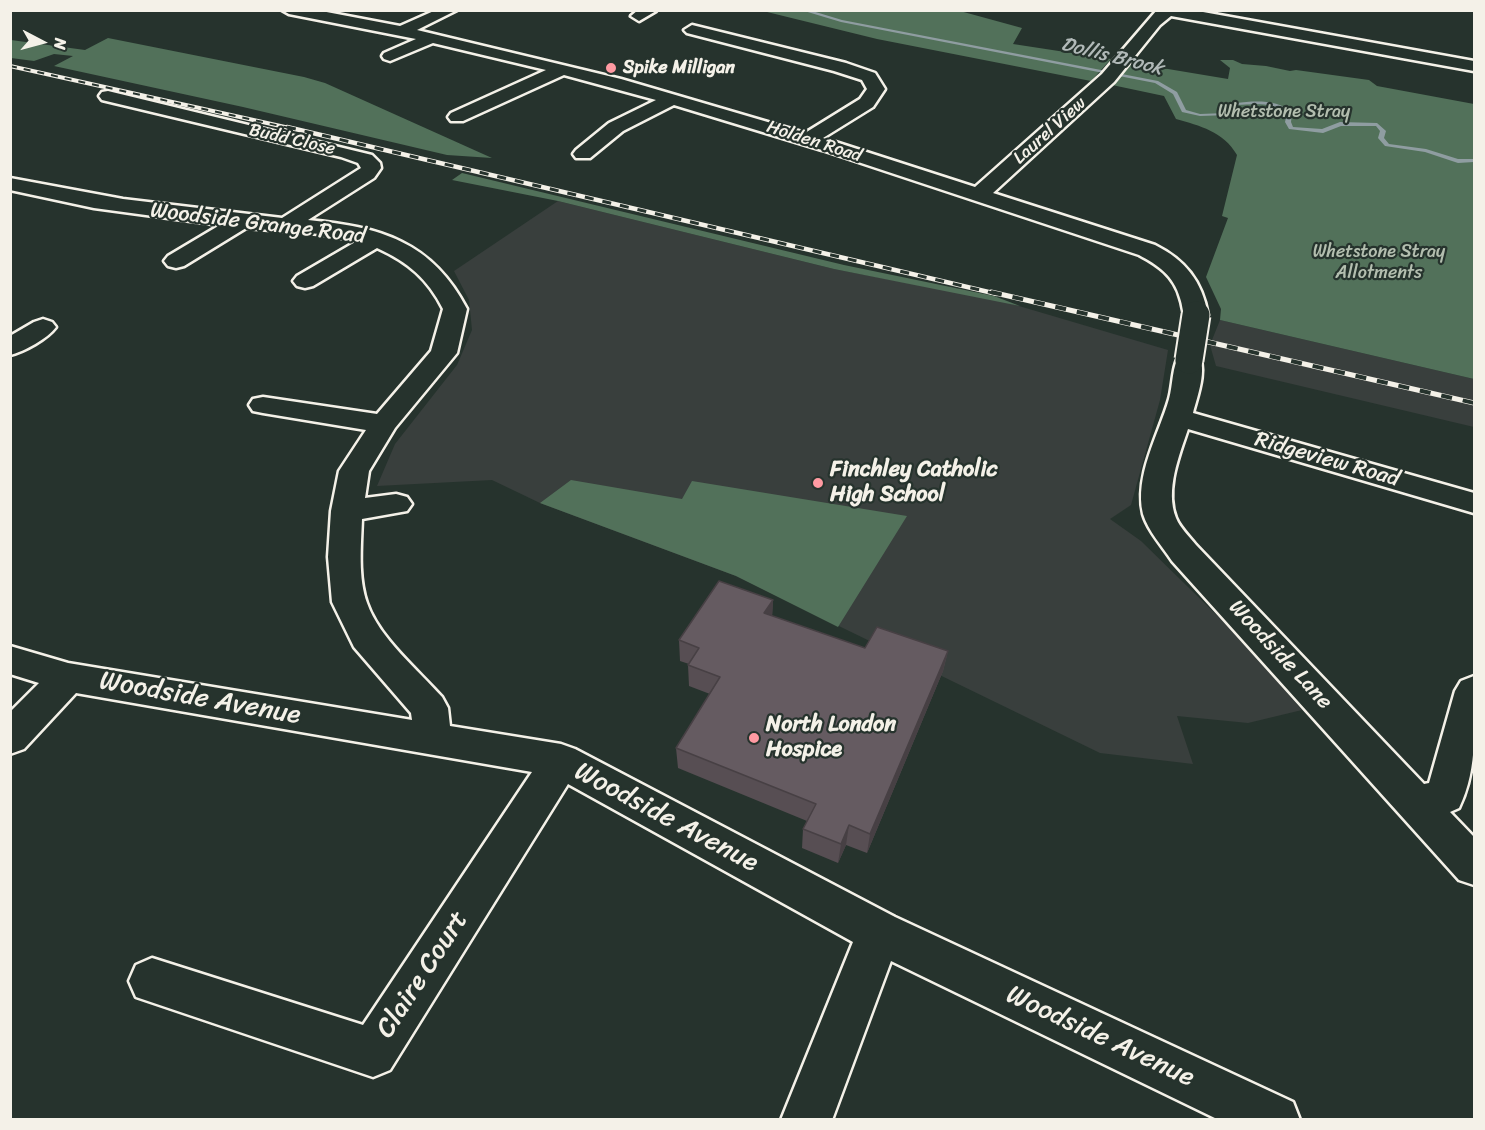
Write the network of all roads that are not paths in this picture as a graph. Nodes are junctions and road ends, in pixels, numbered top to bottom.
1 (289, 10) edge
2 (450, 10) edge
3 (1171, 12) edge
4 (692, 30) dead end
5 (402, 31) junction
6 (431, 38) junction
7 (390, 56) dead end
8 (1474, 66) edge
9 (560, 70) junction
10 (108, 96) dead end
11 (672, 99) junction
12 (457, 117) dead end
13 (807, 140) junction
14 (583, 154) dead end
15 (10, 184) edge
16 (978, 195) junction
17 (241, 221) junction
18 (287, 224) junction
19 (376, 239) junction
20 (176, 261) dead end
21 (305, 281) dead end
22 (43, 327) dead end
23 (10, 347) edge
24 (263, 405) dead end
25 (1179, 417) junction
26 (384, 424) junction
27 (1474, 503) edge
28 (396, 504) dead end
29 (347, 511) junction
30 (10, 660) edge
31 (68, 677) junction
32 (1474, 691) edge
33 (429, 737) junction
34 (10, 738) edge
35 (561, 761) junction
36 (1415, 804) junction
37 (1474, 866) edge
38 (879, 932) junction
39 (152, 981) dead end
40 (806, 1119) edge
41 (1275, 1119) edge

1 - 5 street, Holden Road
2 - 5 street
3 - 8 street
3 - 16 street, Laurel View
4 - 13 street
5 - 6 street, Holden Road
6 - 7 street
6 - 9 street, Holden Road
9 - 11 street, Holden Road
9 - 12 street
10 - 18 street, Budd Close
11 - 13 street, Holden Road
11 - 14 street
13 - 16 street, Holden Road
15 - 17 street, Woodside Grange Road
16 - 25 street, Holden Road, bridge
17 - 18 street, Woodside Grange Road
17 - 20 street
18 - 19 street, Woodside Grange Road
19 - 21 street
19 - 26 street, Woodside Grange Road
22 - 23 street
24 - 26 street
25 - 27 street, Ridgeview Road
25 - 36 street, Woodside Lane
26 - 29 street, Woodside Grange Road
28 - 29 street
29 - 33 street, Woodside Grange Road
30 - 31 street, Woodside Avenue
31 - 33 street, Woodside Avenue
31 - 34 street
32 - 36 street
33 - 35 street, Woodside Avenue
35 - 38 street, Woodside Avenue
35 - 39 street, Claire Court
36 - 37 street, Woodside Lane
38 - 40 street
38 - 41 street, Woodside Avenue

